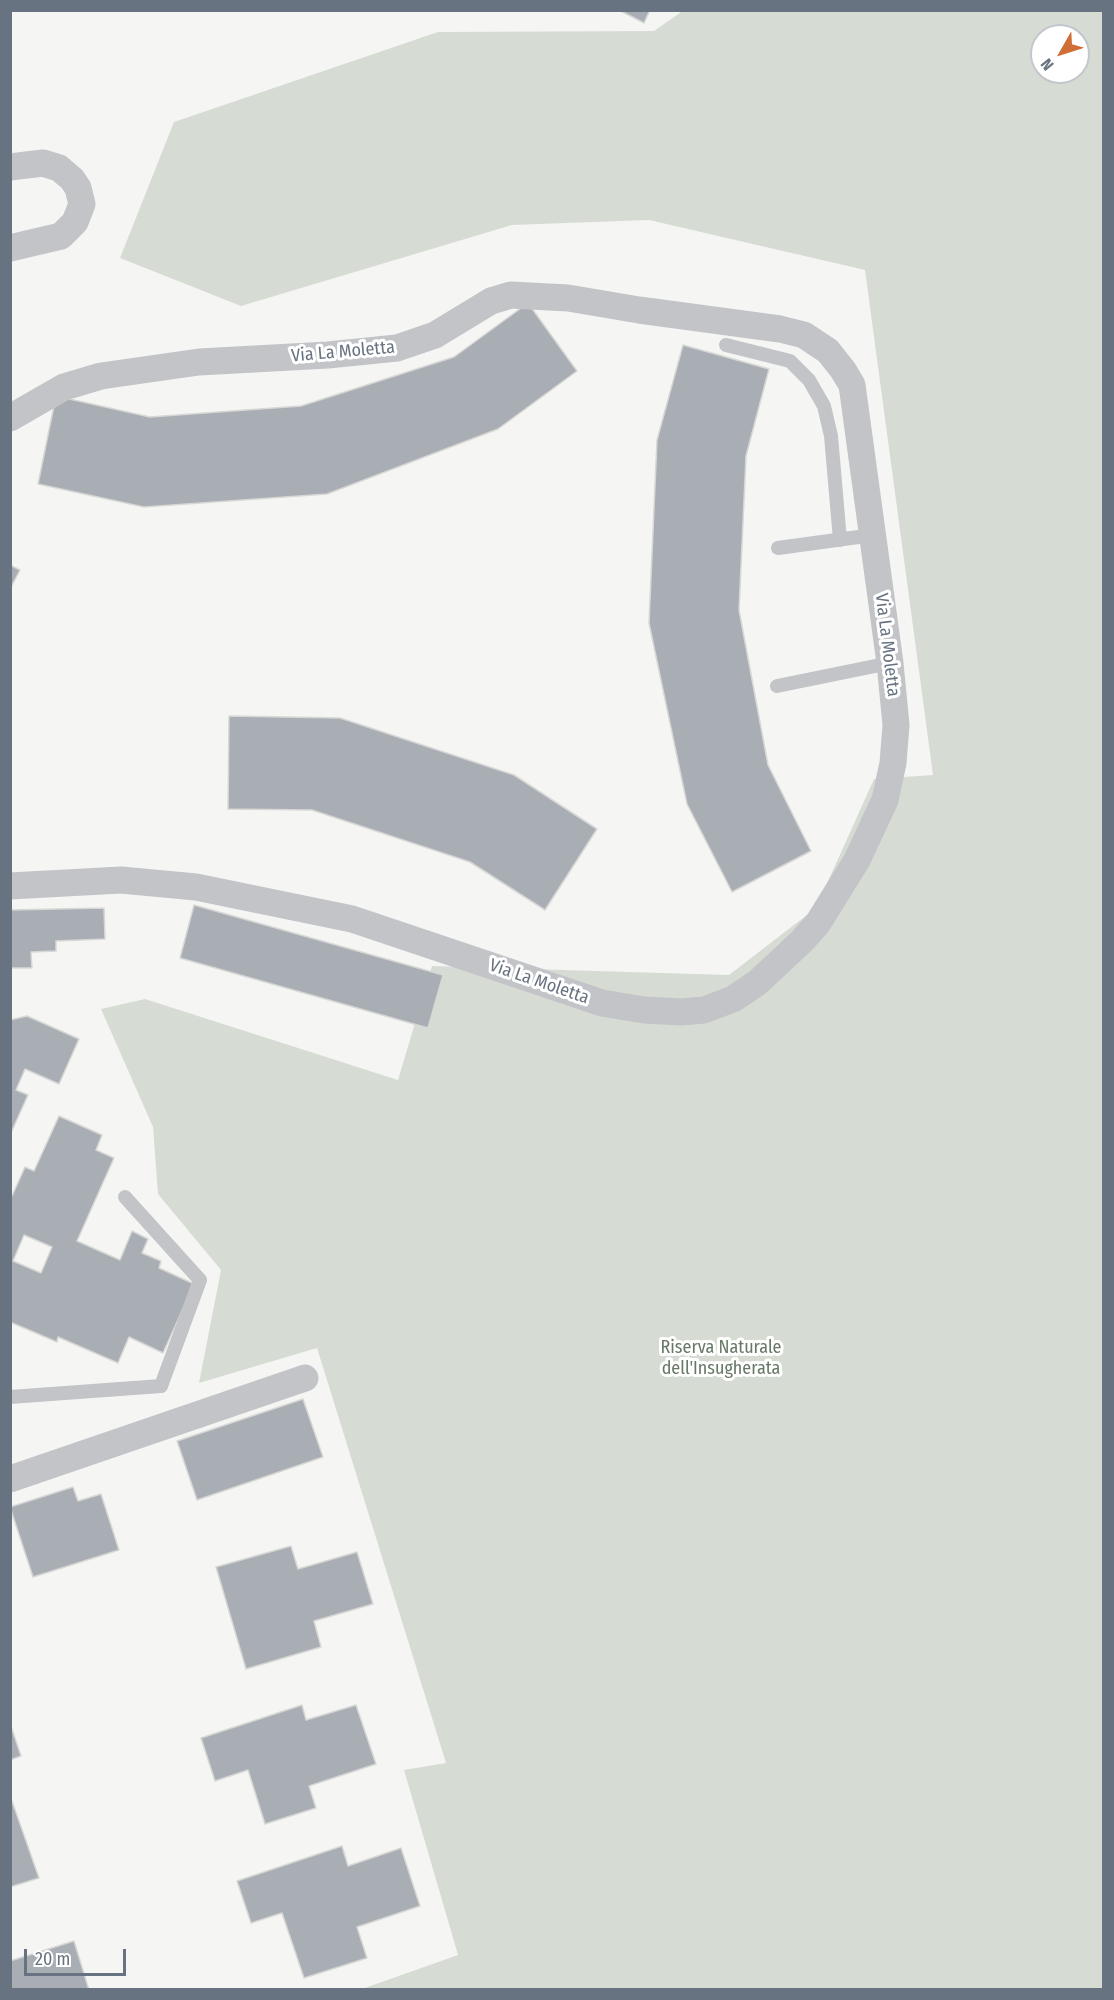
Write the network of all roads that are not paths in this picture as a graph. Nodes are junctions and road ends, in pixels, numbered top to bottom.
1 (10, 167) edge
2 (10, 248) edge
3 (726, 345) dead end
4 (10, 418) edge
5 (873, 536) junction
6 (840, 540) junction
7 (778, 548) dead end
8 (890, 663) junction
9 (777, 686) dead end
10 (10, 886) edge
11 (124, 1197) dead end
12 (305, 1378) dead end
13 (10, 1397) edge
14 (10, 1479) edge

1 - 2 street
3 - 6 lane
4 - 5 street, Via La Moletta
5 - 6 lane
5 - 8 street, Via La Moletta
6 - 7 lane
8 - 9 lane
8 - 10 street, Via La Moletta
11 - 13 lane
12 - 14 street

